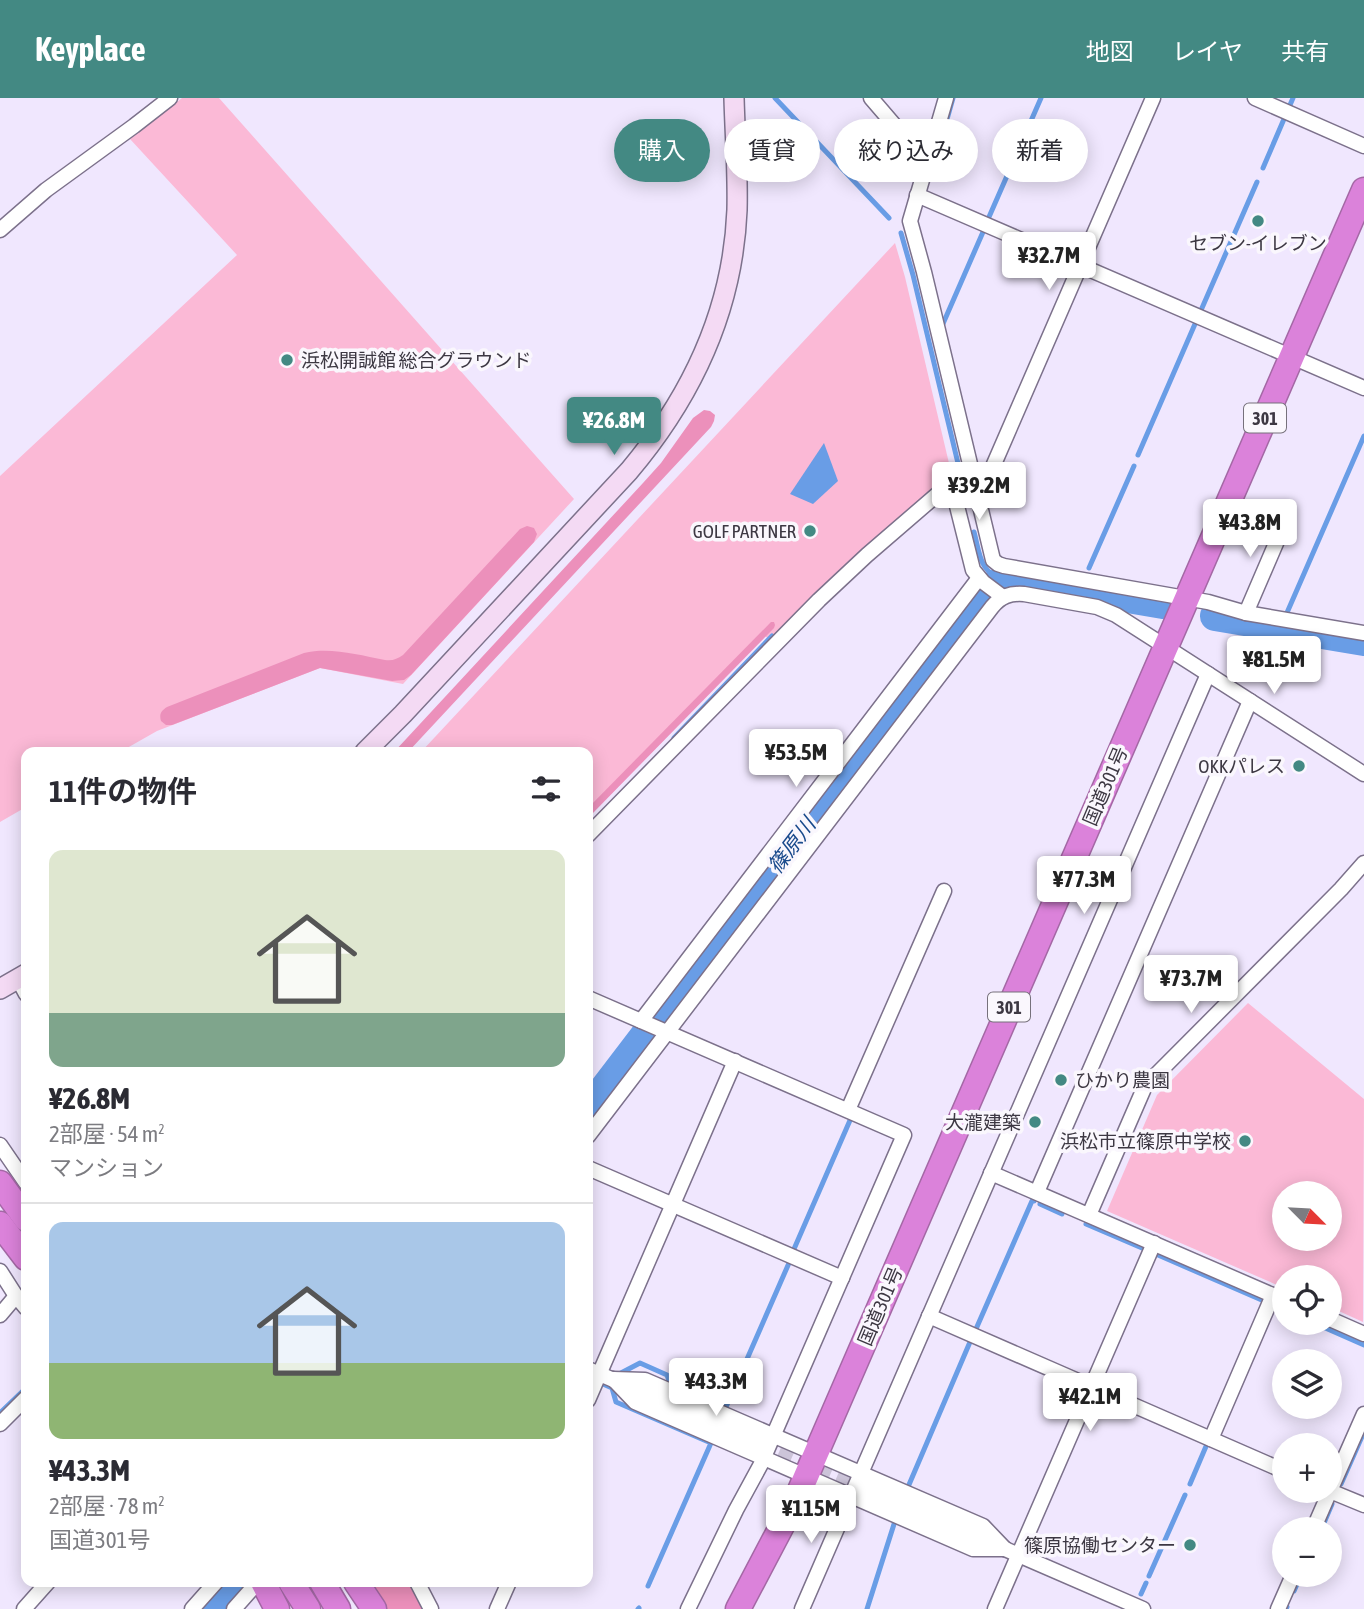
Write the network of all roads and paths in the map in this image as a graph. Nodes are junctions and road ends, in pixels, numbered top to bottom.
1 (170, 98) edge
2 (734, 98) edge
3 (871, 98) edge
4 (946, 98) edge
5 (1153, 98) edge
6 (1255, 98) edge
7 (889, 119) edge
8 (940, 119) edge
9 (1364, 146) edge
10 (921, 182) edge
11 (1364, 190) edge
12 (917, 195) junction
13 (0, 230) edge
14 (1080, 265) junction
15 (1292, 356) junction
16 (1364, 388) edge
17 (980, 507) junction
18 (960, 519) junction
19 (1286, 520) dead end
20 (990, 587) junction
21 (1187, 598) junction
22 (1246, 612) junction
23 (1364, 633) edge
24 (1166, 647) junction
25 (1208, 674) junction
26 (1250, 701) junction
27 (370, 747) edge
28 (1362, 769) edge
29 (593, 830) edge
30 (1364, 863) edge
31 (944, 891) dead end
32 (21, 983) edge
33 (0, 989) edge
34 (593, 1000) edge
35 (643, 1021) junction
36 (664, 1030) junction
37 (735, 1061) junction
38 (848, 1110) junction
39 (593, 1129) edge
40 (0, 1145) edge
41 (593, 1170) edge
42 (992, 1173) junction
43 (21, 1175) edge
44 (0, 1183) edge
45 (1037, 1192) junction
46 (673, 1205) junction
47 (21, 1212) edge
48 (1089, 1215) junction
49 (0, 1224) edge
50 (1154, 1243) junction
51 (21, 1251) edge
52 (0, 1271) edge
53 (842, 1278) junction
54 (1272, 1294) edge
55 (21, 1302) edge
56 (1272, 1312) edge
57 (0, 1315) edge
58 (929, 1316) junction
59 (1342, 1324) edge
60 (1364, 1334) edge
61 (600, 1374) edge
62 (1091, 1387) junction
63 (21, 1403) edge
64 (1364, 1414) edge
65 (0, 1424) edge
66 (774, 1436) junction
67 (1211, 1439) junction
68 (760, 1443) tunnel mouth
69 (764, 1458) junction
70 (1342, 1464) edge
71 (1272, 1466) edge
72 (806, 1475) junction
73 (858, 1486) junction
74 (1342, 1496) edge
75 (1364, 1506) edge
76 (1012, 1552) junction
77 (44, 1587) edge
78 (212, 1587) edge
79 (294, 1587) edge
80 (325, 1587) edge
81 (359, 1587) edge
82 (420, 1587) edge
83 (507, 1587) edge
84 (1288, 1587) edge
85 (257, 1589) edge
86 (24, 1609) edge
87 (192, 1609) edge
88 (234, 1609) edge
89 (308, 1609) edge
90 (338, 1609) edge
91 (373, 1609) edge
92 (431, 1609) edge
93 (497, 1609) edge
94 (688, 1609) edge
95 (738, 1609) edge
96 (758, 1609) edge
97 (802, 1609) edge
98 (995, 1609) edge
99 (1143, 1609) edge
100 (1278, 1609) edge

1 - 13 street
2 - 27 street
3 - 7 street
4 - 8 street
5 - 14 street
6 - 9 street
10 - 12 street
11 - 15 highway, 国道301号 / 301
12 - 14 street
12 - 17 street
14 - 15 street
14 - 17 street
15 - 16 street
15 - 21 highway, 国道301号 / 301
17 - 18 street
17 - 21 street
18 - 20 street
18 - 29 street
19 - 22 street
20 - 24 street
20 - 35 street
20 - 36 street
21 - 22 street
21 - 24 highway, 国道301号 / 301
22 - 23 street
24 - 25 street
24 - 72 highway, 国道301号 / 301
25 - 26 street
25 - 42 street
26 - 28 street
26 - 45 street
30 - 48 street
31 - 38 street
32 - 33 street
34 - 35 street
35 - 36 street
36 - 37 street
36 - 39 street
37 - 38 street
37 - 46 street
38 - 53 street
40 - 43 street
41 - 46 street
42 - 45 street
42 - 58 street
44 - 47 highway
45 - 48 street
46 - 53 street
46 - 61 street
48 - 50 street
49 - 51 highway
50 - 54 street
50 - 62 street
52 - 55 street
53 - 66 street
55 - 57 street
56 - 67 street
58 - 62 street
58 - 73 street
59 - 60 street
61 - 66 street
61 - 68 street
61 - 69 street
62 - 67 street
62 - 76 street
63 - 65 street
64 - 70 street
66 - 69 street
66 - 72 street
67 - 71 street
69 - 72 street
69 - 94 street
72 - 73 street
72 - 73 street
72 - 95 highway, 国道301号 / 301
72 - 96 highway
73 - 76 street
73 - 76 street
73 - 97 street
74 - 75 street
76 - 98 street
76 - 99 street
77 - 86 street
78 - 87 street
79 - 89 highway
80 - 90 highway
81 - 91 highway
82 - 92 street
83 - 93 street
84 - 100 street
85 - 88 street

